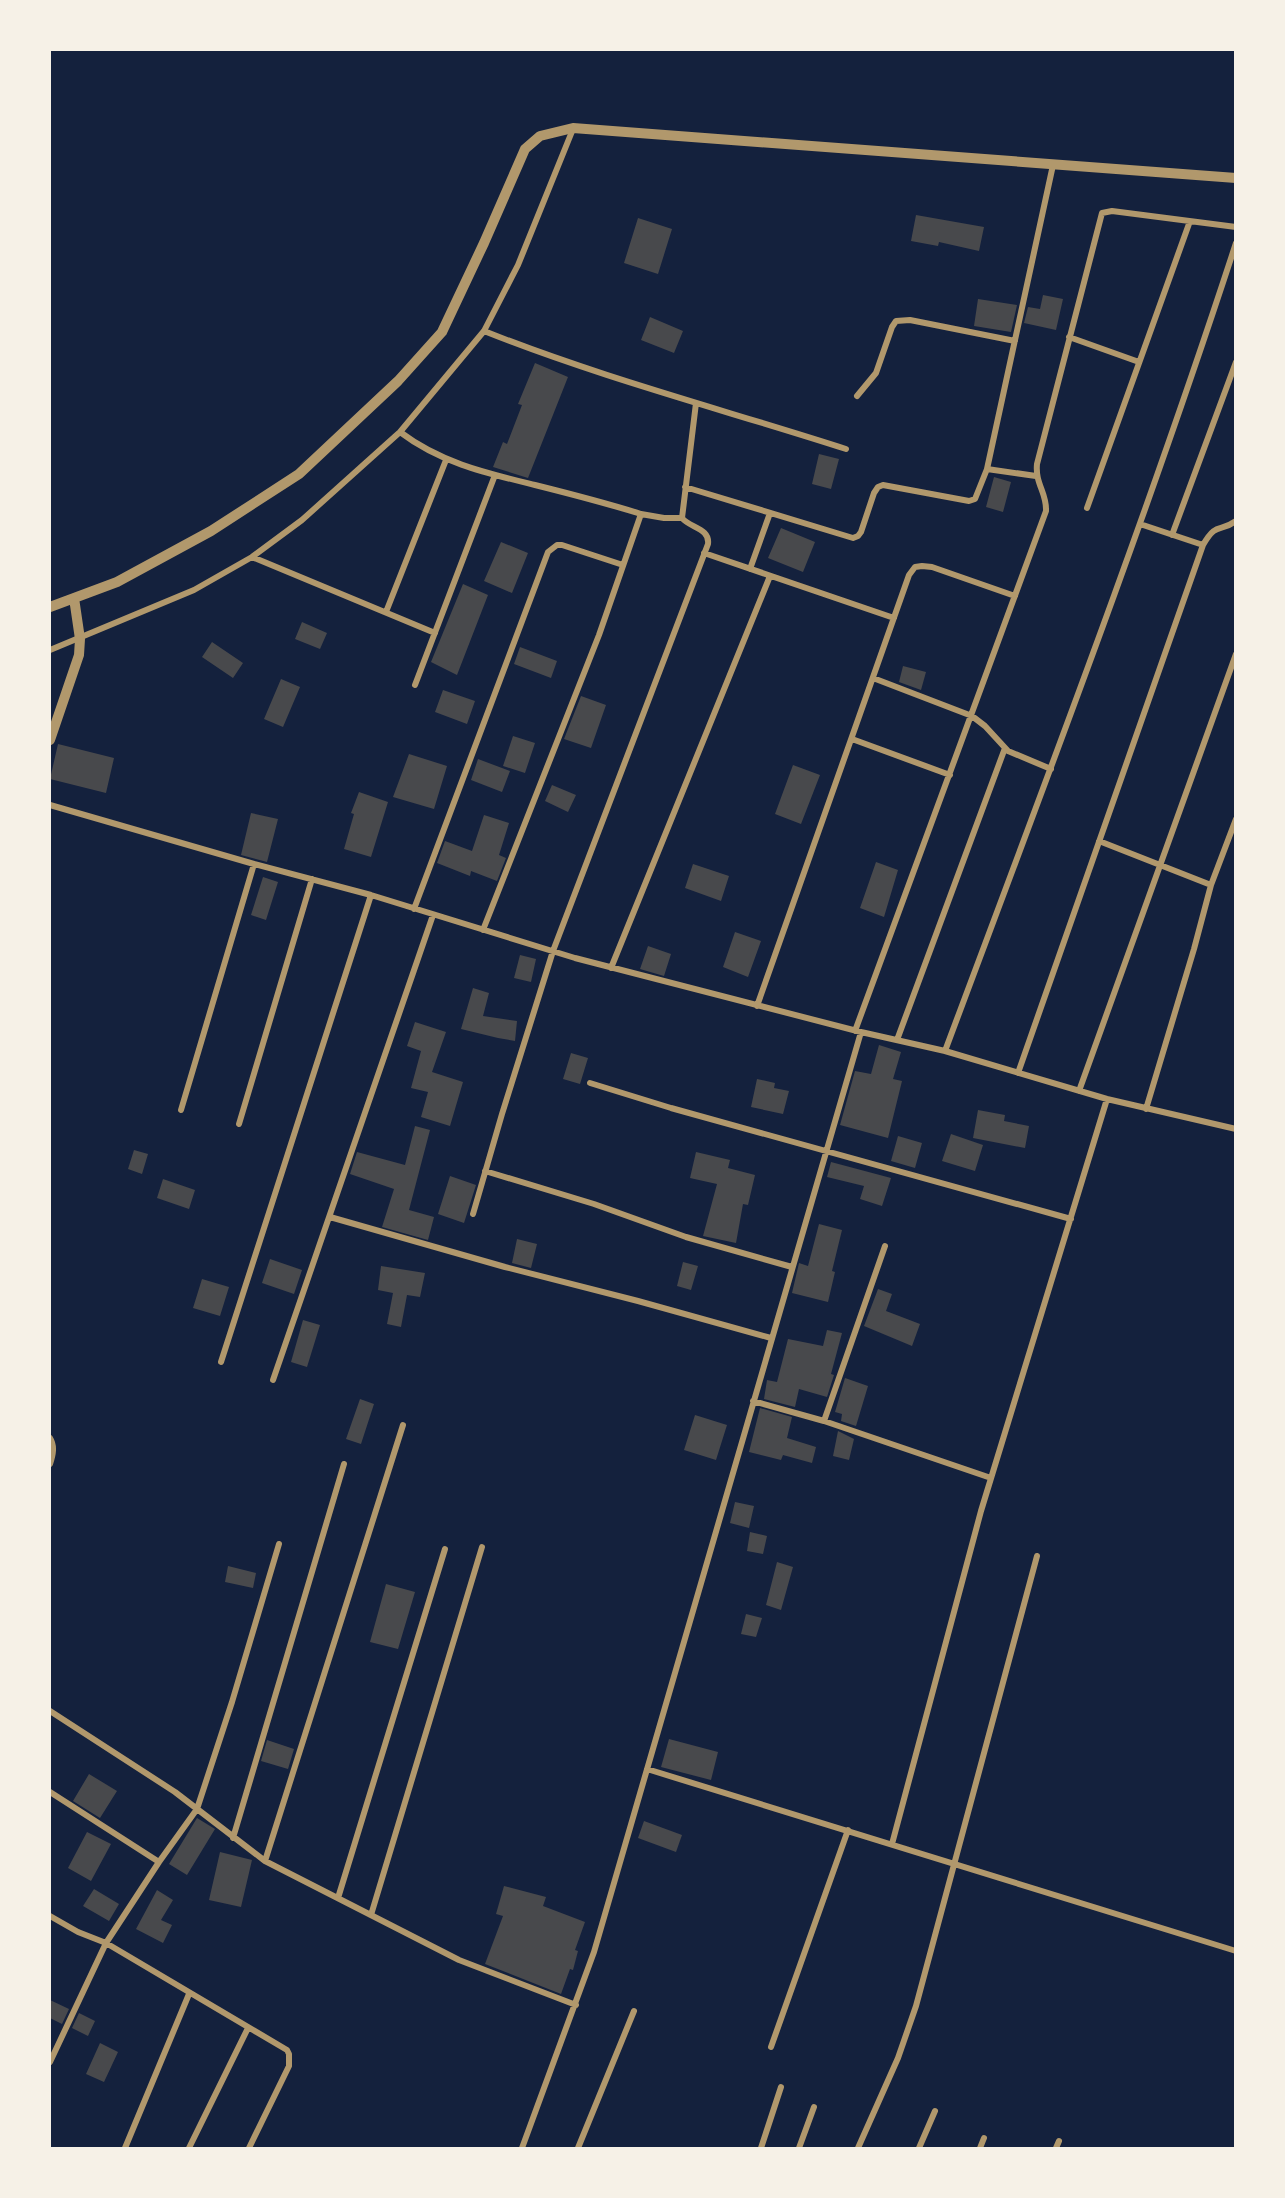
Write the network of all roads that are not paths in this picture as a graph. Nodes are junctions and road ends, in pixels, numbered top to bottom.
1 (573, 128) junction
2 (1053, 165) junction
3 (1236, 178) edge
4 (1190, 221) junction
5 (1236, 227) edge
6 (1236, 243) edge
7 (484, 331) junction
8 (1069, 337) junction
9 (1015, 341) junction
10 (1139, 362) junction
11 (1236, 362) edge
12 (857, 396) dead end
13 (696, 403) junction
14 (400, 432) junction
15 (846, 449) dead end
16 (446, 460) junction
17 (987, 469) junction
18 (495, 475) junction
19 (1036, 476) junction
20 (685, 487) junction
21 (1087, 508) dead end
22 (770, 513) junction
23 (641, 514) junction
24 (682, 518) junction
25 (1236, 520) edge
26 (1140, 524) junction
27 (1172, 535) junction
28 (1203, 545) junction
29 (704, 554) junction
30 (252, 557) junction
31 (623, 566) junction
32 (750, 569) junction
33 (770, 576) junction
34 (1016, 596) junction
35 (74, 598) junction
36 (50, 607) edge
37 (386, 612) junction
38 (894, 618) junction
39 (435, 633) junction
40 (80, 639) junction
41 (50, 650) edge
42 (1236, 654) edge
43 (873, 678) junction
44 (415, 685) dead end
45 (972, 716) junction
46 (852, 739) junction
47 (50, 740) edge
48 (1005, 748) junction
49 (1051, 769) junction
50 (950, 775) junction
51 (50, 805) edge
52 (1236, 819) edge
53 (1099, 841) junction
54 (254, 864) junction
55 (1161, 864) junction
56 (312, 879) junction
57 (1211, 885) junction
58 (371, 895) junction
59 (414, 909) junction
60 (433, 915) junction
61 (483, 930) junction
62 (553, 951) junction
63 (611, 968) junction
64 (757, 1006) junction
65 (858, 1032) junction
66 (897, 1040) junction
67 (945, 1051) junction
68 (1018, 1073) junction
69 (590, 1083) dead end
70 (1078, 1091) junction
71 (1107, 1099) junction
72 (1146, 1108) junction
73 (181, 1110) dead end
74 (239, 1124) dead end
75 (1236, 1129) edge
76 (826, 1150) junction
77 (485, 1171) junction
78 (473, 1214) dead end
79 (330, 1217) junction
80 (1071, 1219) junction
81 (885, 1246) dead end
82 (792, 1267) junction
83 (771, 1338) junction
84 (221, 1362) dead end
85 (273, 1380) dead end
86 (753, 1401) junction
87 (824, 1421) junction
88 (404, 1425) dead end
89 (50, 1438) edge
90 (50, 1464) edge
91 (344, 1464) dead end
92 (991, 1478) junction
93 (279, 1544) dead end
94 (482, 1547) dead end
95 (445, 1549) dead end
96 (1037, 1556) dead end
97 (50, 1711) edge
98 (647, 1769) junction
99 (50, 1792) edge
100 (197, 1809) junction
101 (848, 1830) junction
102 (233, 1838) junction
103 (892, 1844) junction
104 (265, 1861) junction
105 (159, 1862) junction
106 (954, 1865) junction
107 (338, 1898) junction
108 (371, 1915) junction
109 (50, 1916) edge
110 (106, 1943) junction
111 (1236, 1951) edge
112 (189, 1994) junction
113 (576, 2005) junction
114 (634, 2011) dead end
115 (248, 2028) junction
116 (771, 2047) dead end
117 (50, 2062) edge
118 (781, 2087) dead end
119 (814, 2107) dead end
120 (935, 2111) dead end
121 (984, 2138) dead end
122 (1059, 2141) dead end
123 (124, 2148) edge
124 (189, 2148) edge
125 (249, 2148) edge
126 (522, 2148) edge
127 (578, 2148) edge
128 (761, 2148) edge
129 (799, 2148) edge
130 (858, 2148) edge
131 (919, 2148) edge
132 (980, 2148) edge
133 (1056, 2148) edge

1 - 2 street
1 - 7 street
1 - 35 street
2 - 3 street
2 - 9 street
4 - 5 street
4 - 8 street
4 - 10 street
6 - 26 street
7 - 13 street
7 - 14 street
8 - 10 street
8 - 19 street
9 - 12 street
9 - 17 street
10 - 21 street
11 - 27 street
13 - 15 street
13 - 20 street
14 - 16 street
14 - 30 street
16 - 18 street
16 - 37 street
17 - 19 street
17 - 22 street
18 - 23 street
18 - 39 street
19 - 34 street
20 - 22 street
20 - 24 street
22 - 32 street
23 - 24 street
23 - 31 street
24 - 29 street
25 - 28 street
26 - 27 street
26 - 49 street
27 - 28 street
28 - 53 street
29 - 32 street
29 - 62 street
30 - 37 street
30 - 40 street
31 - 59 street
31 - 61 street
32 - 33 street
33 - 38 street
33 - 63 street
34 - 38 street
34 - 45 street
35 - 36 street
35 - 40 street
37 - 39 street
38 - 43 street
39 - 44 street
40 - 41 street
40 - 47 street
42 - 55 street
43 - 45 street
43 - 46 street
45 - 48 street
45 - 50 street
46 - 50 street
46 - 64 street
48 - 49 street
48 - 66 street
49 - 67 street
50 - 65 street
51 - 54 street
52 - 57 street
53 - 55 street
53 - 68 street
54 - 56 street
54 - 73 street
55 - 57 street
55 - 70 street
56 - 58 street
56 - 74 street
57 - 72 street
58 - 59 street
58 - 84 street
59 - 60 street
60 - 61 street
60 - 79 street
61 - 62 street
62 - 63 street
62 - 77 street
63 - 64 street
64 - 65 street
65 - 66 street
65 - 76 street
66 - 67 street
67 - 68 street
68 - 70 street
69 - 76 street
70 - 71 street
71 - 72 street
71 - 80 street
72 - 75 street
76 - 80 street
76 - 82 street
77 - 78 street
77 - 82 street
79 - 83 street
79 - 85 street
80 - 92 street
81 - 87 street
82 - 83 street
83 - 86 street
86 - 87 street
86 - 98 street
87 - 92 street
88 - 104 street
89 - 90 street
91 - 102 street
92 - 103 street
93 - 100 street
94 - 108 street
95 - 107 street
96 - 106 street
97 - 100 street
98 - 101 street
98 - 113 street
99 - 105 street
100 - 102 street
100 - 105 street
101 - 103 street
101 - 116 street
102 - 104 street
103 - 106 street
104 - 107 street
105 - 110 street
106 - 111 street
106 - 130 street
107 - 108 street
108 - 113 street
109 - 110 street
110 - 112 street
110 - 117 street
112 - 115 street
112 - 123 street
113 - 126 street
114 - 127 street
115 - 124 street
115 - 125 street
118 - 128 street
119 - 129 street
120 - 131 street
121 - 132 street
122 - 133 street

